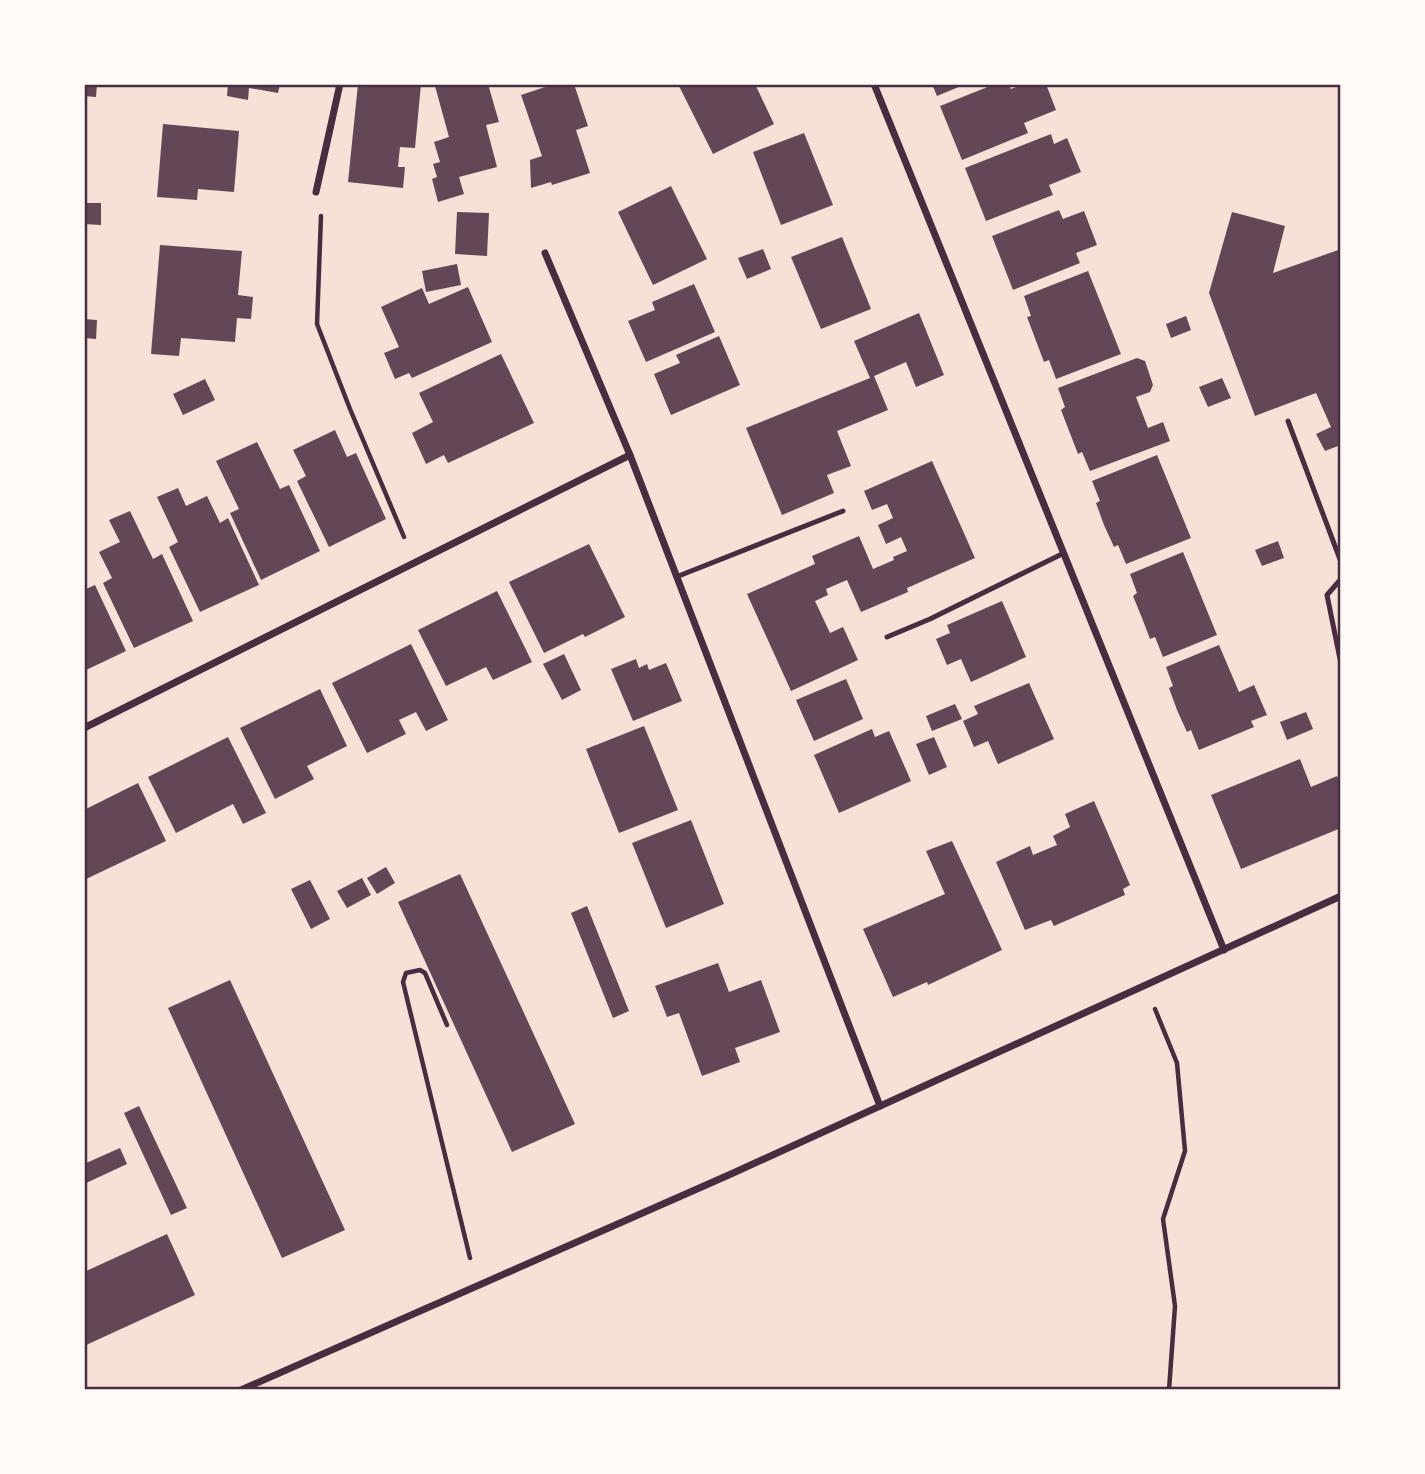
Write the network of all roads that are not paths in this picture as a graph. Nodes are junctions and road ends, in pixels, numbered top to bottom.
1 (340, 84) edge
2 (874, 84) edge
3 (316, 192) road end
4 (545, 253) dead end
5 (1288, 421) dead end
6 (630, 455) junction
7 (843, 511) dead end
8 (1064, 554) junction
9 (1341, 562) edge
10 (677, 577) junction
11 (1341, 579) edge
12 (887, 637) dead end
13 (1341, 664) edge
14 (84, 728) edge
15 (1341, 896) edge
16 (1224, 950) junction
17 (880, 1106) junction
18 (241, 1390) edge

1 - 3 street
2 - 8 street
4 - 6 street
5 - 9 lane
6 - 10 street
6 - 14 street
7 - 10 lane
8 - 12 lane
8 - 16 street
10 - 17 street
11 - 13 lane
15 - 16 street
16 - 17 street
17 - 18 street

